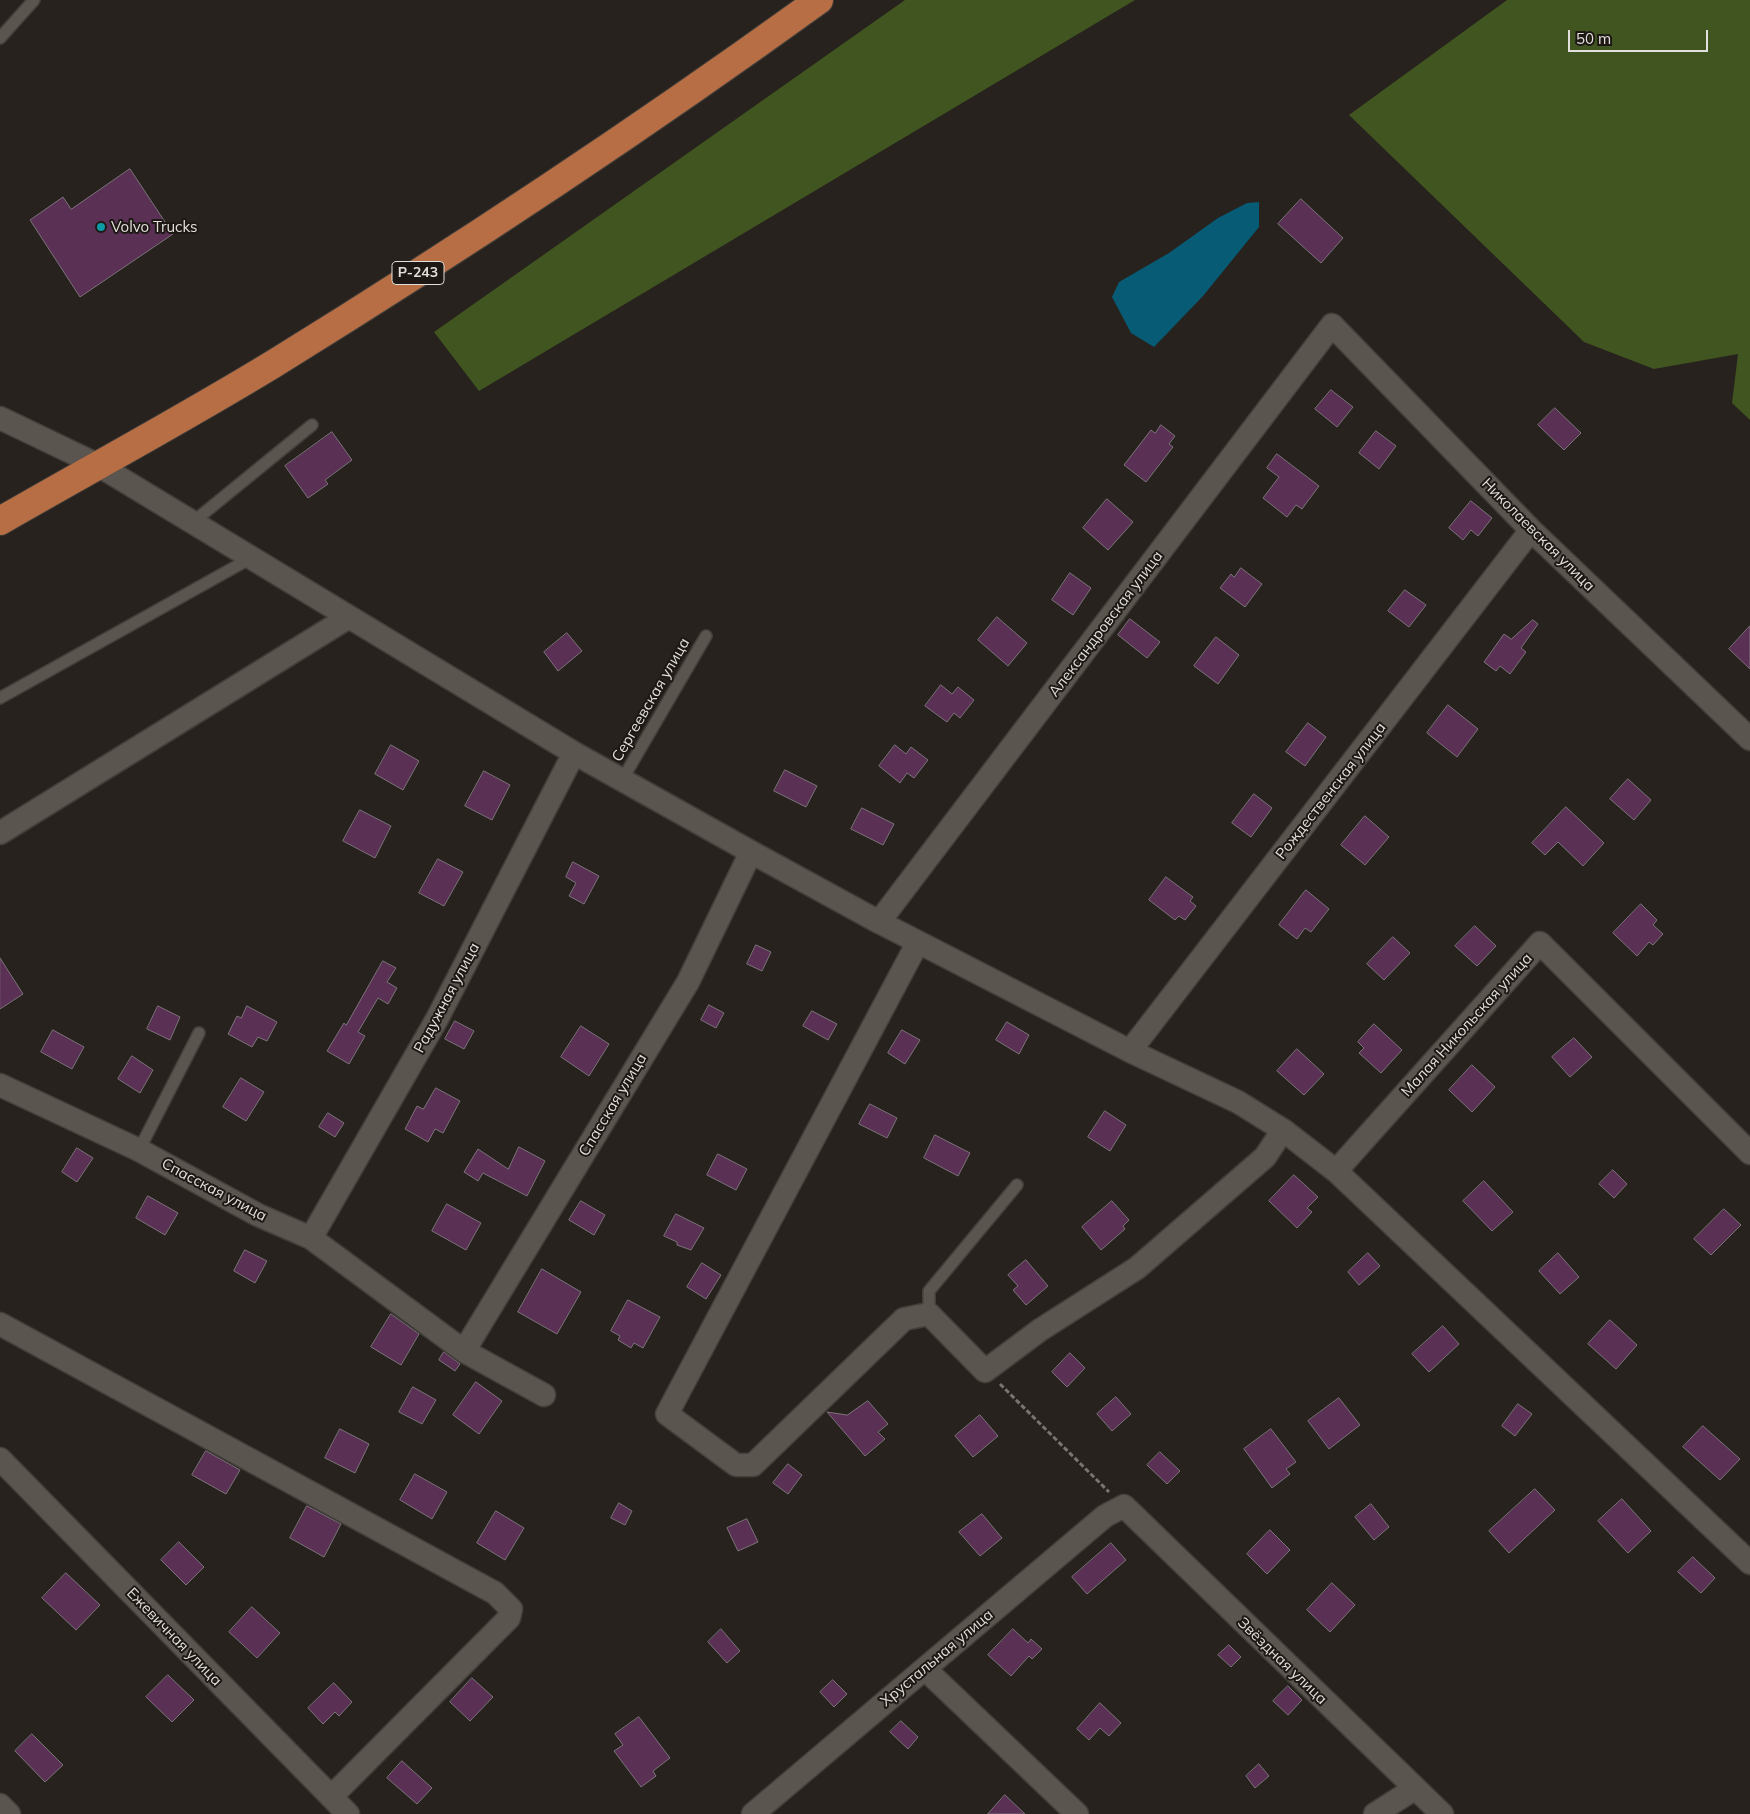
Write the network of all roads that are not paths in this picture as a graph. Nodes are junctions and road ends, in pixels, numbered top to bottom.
1 (34, 0) edge
2 (819, 0) edge
3 (0, 38) edge
4 (1332, 325) joint
5 (0, 418) edge
6 (312, 425) dead end
7 (98, 465) junction
8 (0, 521) edge
9 (193, 522) junction
10 (1531, 530) junction
11 (251, 558) junction
12 (349, 617) junction
13 (706, 636) dead end
14 (0, 698) edge
15 (1750, 739) edge
16 (574, 753) junction
17 (622, 780) junction
18 (0, 834) edge
19 (751, 852) junction
20 (879, 922) junction
21 (918, 942) junction
22 (199, 1032) dead end
23 (1130, 1051) junction
24 (0, 1085) edge
25 (1284, 1130) junction
26 (138, 1150) junction
27 (1750, 1153) edge
28 (1336, 1171) junction
29 (1017, 1185) dead end
30 (311, 1238) junction
31 (929, 1314) junction
32 (0, 1324) edge
33 (464, 1352) junction
34 (544, 1395) dead end
35 (0, 1459) edge
36 (1124, 1506) joint
37 (1750, 1563) edge
38 (925, 1669) junction
39 (1414, 1789) junction
40 (331, 1797) junction
41 (0, 1805) edge
42 (9, 1814) edge
43 (348, 1814) edge
44 (753, 1814) edge
45 (1077, 1814) edge
46 (1374, 1814) edge
47 (1442, 1814) edge

1 - 3 lane
2 - 7 highway, Р-243
4 - 10 street, Николаевская улица
4 - 20 street, Александровская улица
5 - 7 street
6 - 9 lane
7 - 8 highway, Р-243
7 - 9 street
9 - 11 street
10 - 15 street, Николаевская улица
10 - 23 street, Рождественская улица
11 - 12 street
11 - 14 lane
12 - 16 street
12 - 18 street
13 - 17 lane, Сергеевская улица
16 - 17 street
16 - 30 street, Радужная улица
17 - 19 street
19 - 20 street
19 - 33 street, Спасская улица
20 - 21 street
21 - 23 street
21 - 31 street
22 - 26 lane
23 - 25 street
24 - 26 street, Спасская улица
25 - 28 street
25 - 31 street
26 - 30 street, Спасская улица
27 - 28 street, Малая Никольская улица
28 - 37 street
29 - 31 lane
30 - 33 street, Спасская улица
32 - 40 street
33 - 34 street, Спасская улица
35 - 40 street, Ежевичная улица
36 - 38 street, Хрустальная улица
36 - 39 street, Звёздная улица
38 - 44 street, Хрустальная улица
38 - 45 street
39 - 46 street
39 - 47 street, Звёздная улица
40 - 43 street, Ежевичная улица
41 - 42 street

